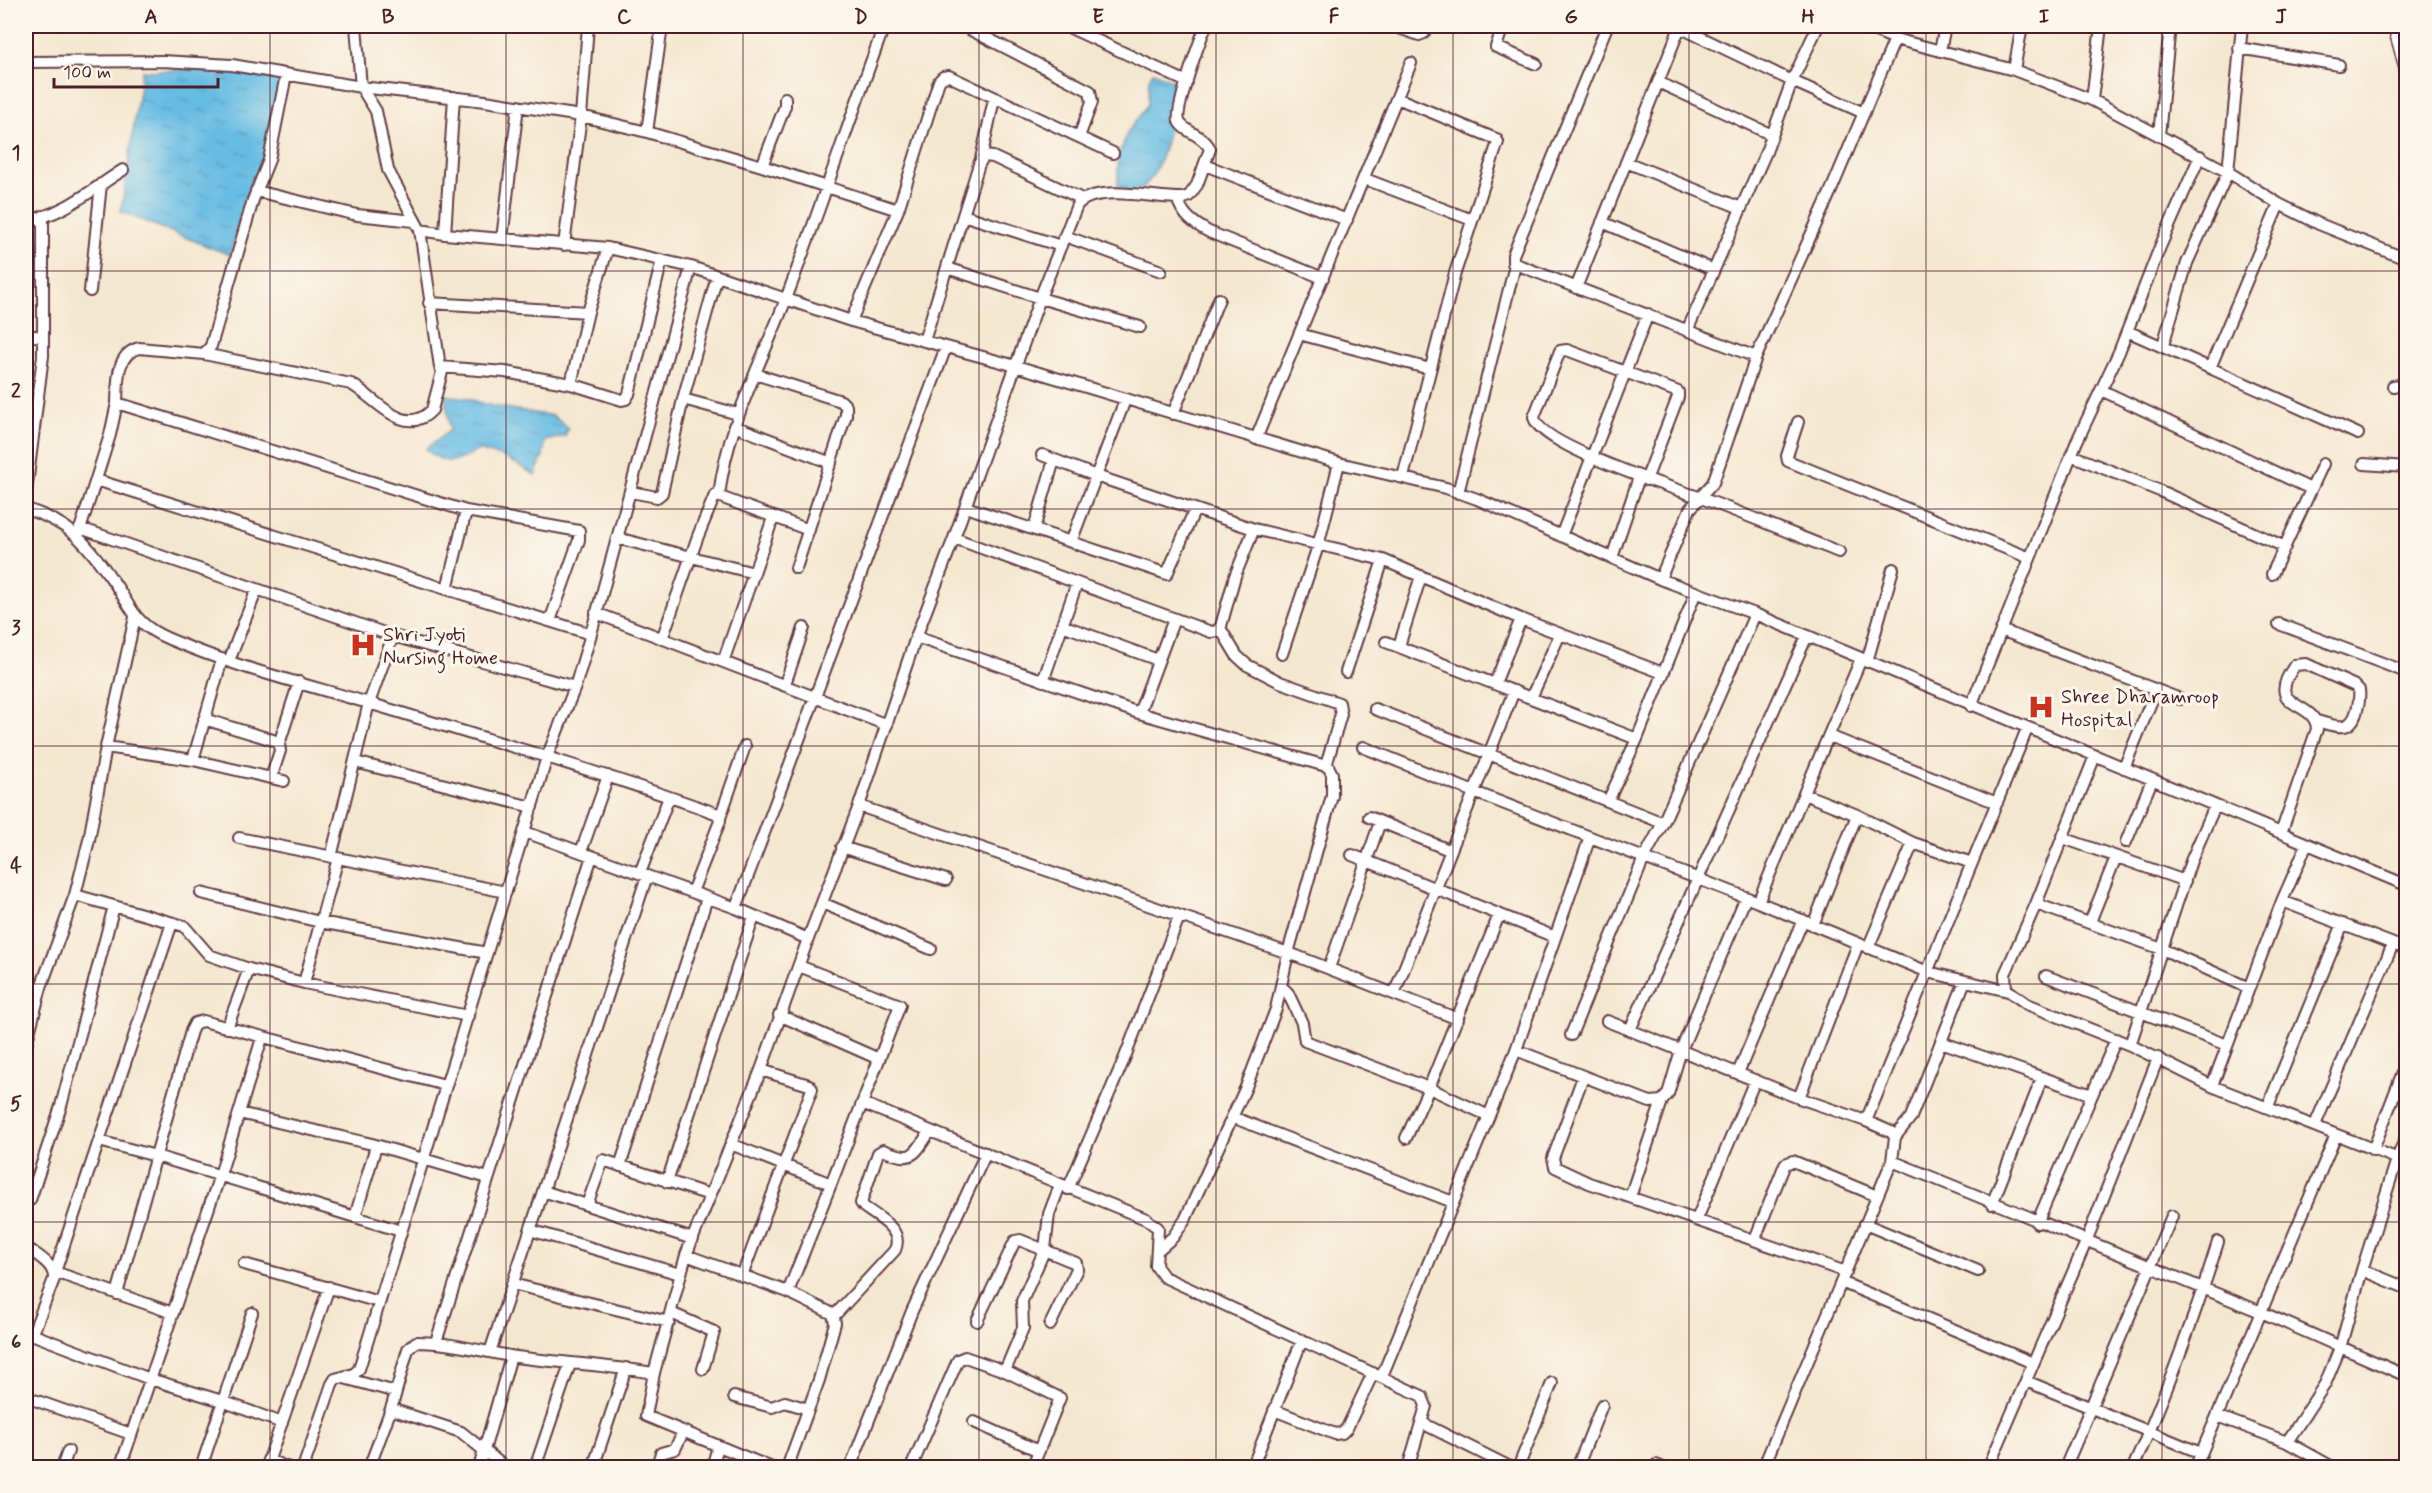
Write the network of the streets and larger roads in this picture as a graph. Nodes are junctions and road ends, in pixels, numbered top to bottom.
1 (356, 26) edge
2 (588, 26) edge
3 (662, 26) edge
4 (963, 26) edge
5 (1066, 26) edge
6 (1206, 26) edge
7 (1393, 26) edge
8 (1427, 26) edge
9 (1503, 26) edge
10 (1607, 26) edge
11 (1679, 26) edge
12 (1818, 26) edge
13 (1864, 26) edge
14 (1945, 26) edge
15 (2022, 26) edge
16 (2101, 26) edge
17 (2170, 26) edge
18 (2242, 26) edge
19 (2394, 26) edge
20 (883, 29) dead end
21 (1885, 30) edge
22 (1895, 39) junction
23 (2239, 48) junction
24 (1940, 51) junction
25 (26, 62) edge
26 (1411, 63) dead end
27 (1536, 64) dead end
28 (2339, 65) dead end
29 (2406, 69) edge
30 (2014, 70) junction
31 (286, 75) junction
32 (1792, 81) junction
33 (1187, 82) junction
34 (1658, 82) junction
35 (361, 87) junction
36 (454, 97) junction
37 (785, 98) dead end
38 (1397, 98) junction
39 (994, 99) junction
40 (2092, 100) junction
41 (518, 106) junction
42 (1864, 113) junction
43 (581, 116) junction
44 (647, 132) junction
45 (1772, 135) junction
46 (2160, 135) junction
47 (1079, 137) junction
48 (1113, 153) dead end
49 (2200, 156) junction
50 (981, 159) junction
51 (1626, 162) junction
52 (1205, 165) junction
53 (762, 166) junction
54 (123, 170) dead end
55 (2228, 172) junction
56 (1365, 179) junction
57 (100, 184) junction
58 (826, 187) junction
59 (256, 191) junction
60 (1178, 198) junction
61 (1082, 199) junction
62 (2279, 204) junction
63 (1741, 208) junction
64 (898, 210) junction
65 (963, 215) junction
66 (43, 216) junction
67 (26, 220) edge
68 (1347, 220) junction
69 (1472, 220) junction
70 (1602, 222) junction
71 (417, 225) junction
72 (446, 234) junction
73 (502, 239) junction
74 (1063, 241) junction
75 (564, 245) junction
76 (608, 248) junction
77 (2406, 259) edge
78 (662, 260) junction
79 (1515, 265) junction
80 (691, 267) junction
81 (947, 268) junction
82 (1713, 270) junction
83 (1161, 271) dead end
84 (717, 276) junction
85 (1323, 278) junction
86 (1576, 288) junction
87 (90, 291) dead end
88 (1040, 298) junction
89 (1219, 299) dead end
90 (786, 300) junction
91 (429, 303) junction
92 (588, 312) junction
93 (1648, 314) junction
94 (851, 321) junction
95 (1140, 327) dead end
96 (1687, 331) junction
97 (2127, 331) junction
98 (1299, 334) junction
99 (26, 335) edge
100 (43, 337) junction
101 (924, 341) junction
102 (2163, 345) junction
103 (946, 347) junction
104 (204, 354) junction
105 (1756, 357) junction
106 (1016, 366) junction
107 (443, 368) junction
108 (2210, 368) junction
109 (1430, 369) junction
110 (1625, 371) junction
111 (755, 374) junction
112 (571, 384) junction
113 (2406, 384) edge
114 (2393, 386) dead end
115 (2101, 390) junction
116 (683, 399) junction
117 (1125, 400) junction
118 (117, 403) junction
119 (738, 414) junction
120 (1173, 414) junction
121 (1798, 422) dead end
122 (734, 426) junction
123 (2358, 434) dead end
124 (1256, 439) junction
125 (1042, 455) dead end
126 (2071, 455) junction
127 (1591, 456) junction
128 (1054, 460) junction
129 (831, 463) junction
130 (1339, 463) junction
131 (2323, 464) dead end
132 (2364, 464) dead end
133 (2406, 466) edge
134 (1096, 476) junction
135 (1403, 477) junction
136 (1643, 479) junction
137 (96, 480) junction
138 (2311, 489) junction
139 (631, 492) junction
140 (26, 493) edge
141 (1458, 493) junction
142 (719, 496) junction
143 (1700, 497) junction
144 (966, 507) junction
145 (26, 509) edge
146 (1195, 509) junction
147 (466, 511) junction
148 (773, 518) junction
149 (1254, 529) junction
150 (808, 530) junction
151 (1034, 530) junction
152 (79, 532) junction
153 (1561, 536) junction
154 (617, 538) junction
155 (954, 538) junction
156 (1071, 542) junction
157 (1318, 546) junction
158 (2285, 547) junction
159 (1839, 552) dead end
160 (691, 558) junction
161 (1612, 558) junction
162 (2030, 558) junction
163 (1383, 560) junction
164 (796, 568) dead end
165 (1893, 569) dead end
166 (754, 573) junction
167 (2272, 574) dead end
168 (1421, 576) junction
169 (1660, 579) junction
170 (1077, 583) junction
171 (257, 589) junction
172 (447, 589) junction
173 (1696, 592) junction
174 (596, 613) junction
175 (1755, 614) junction
176 (135, 617) junction
177 (1174, 619) junction
178 (1521, 619) junction
179 (550, 621) junction
180 (2279, 624) dead end
181 (1062, 625) junction
182 (804, 628) dead end
183 (1220, 628) junction
184 (2001, 630) junction
185 (591, 634) junction
186 (1560, 634) junction
187 (393, 636) junction
188 (1807, 636) junction
189 (916, 637) junction
190 (662, 639) junction
191 (1386, 642) dead end
192 (1399, 646) junction
193 (1282, 654) dead end
194 (225, 660) junction
195 (1158, 660) junction
196 (1864, 661) junction
197 (723, 662) junction
198 (1346, 672) dead end
199 (2406, 672) edge
200 (1663, 673) junction
201 (1043, 681) junction
202 (299, 682) junction
203 (1495, 683) junction
204 (785, 684) junction
205 (575, 687) junction
206 (2156, 690) junction
207 (1514, 691) junction
208 (814, 696) junction
209 (1532, 698) junction
210 (2180, 699) dead end
211 (369, 703) junction
212 (1971, 706) junction
213 (1375, 709) dead end
214 (1138, 713) junction
215 (204, 719) junction
216 (2317, 722) junction
217 (887, 725) junction
218 (2027, 729) junction
219 (1829, 736) junction
220 (1637, 739) junction
221 (279, 744) junction
222 (745, 746) dead end
223 (106, 747) junction
224 (1363, 747) dead end
225 (1489, 754) junction
226 (2095, 756) junction
227 (548, 757) junction
228 (193, 759) junction
229 (355, 762) junction
230 (1327, 764) junction
231 (2124, 768) junction
232 (608, 776) junction
233 (271, 778) junction
234 (2152, 780) junction
235 (284, 782) dead end
236 (1474, 792) junction
237 (1804, 794) junction
238 (669, 797) junction
239 (1608, 801) junction
240 (1997, 803) junction
241 (860, 806) junction
242 (2215, 806) junction
243 (532, 807) junction
244 (1857, 815) junction
245 (1369, 817) dead end
246 (720, 818) junction
247 (1380, 822) junction
248 (1663, 823) junction
249 (525, 831) junction
250 (2281, 833) junction
251 (1590, 837) junction
252 (239, 838) dead end
253 (2063, 838) junction
254 (2126, 842) dead end
255 (1913, 843) junction
256 (2307, 844) junction
257 (842, 847) junction
258 (1449, 850) junction
259 (587, 854) junction
260 (1352, 855) dead end
261 (334, 857) junction
262 (2116, 857) junction
263 (1644, 858) junction
264 (1366, 861) junction
265 (1972, 863) junction
266 (644, 875) junction
267 (1699, 879) junction
268 (946, 880) dead end
269 (2185, 881) junction
270 (2406, 885) edge
271 (1434, 889) junction
272 (506, 892) junction
273 (692, 892) junction
274 (201, 893) dead end
275 (75, 895) junction
276 (1746, 897) junction
277 (707, 898) junction
278 (2282, 901) junction
279 (1758, 902) junction
280 (822, 903) junction
281 (2036, 904) junction
282 (114, 906) junction
283 (736, 908) junction
284 (1499, 915) junction
285 (753, 916) junction
286 (1179, 916) junction
287 (320, 922) junction
288 (1808, 922) junction
289 (2090, 922) junction
290 (172, 923) junction
291 (2343, 924) junction
292 (1555, 937) junction
293 (808, 939) junction
294 (2393, 944) junction
295 (1863, 946) junction
296 (931, 949) dead end
297 (2162, 949) junction
298 (2406, 949) edge
299 (488, 953) junction
300 (1288, 953) junction
301 (800, 966) junction
302 (1329, 968) junction
303 (249, 969) junction
304 (1928, 972) junction
305 (2046, 976) dead end
306 (1965, 981) junction
307 (304, 983) junction
308 (1281, 986) junction
309 (2249, 988) junction
310 (2008, 990) junction
311 (1394, 994) junction
312 (2140, 1012) junction
313 (780, 1015) junction
314 (468, 1016) junction
315 (1458, 1019) junction
316 (1607, 1021) dead end
317 (227, 1028) junction
318 (1630, 1030) junction
319 (1570, 1035) dead end
320 (262, 1038) junction
321 (2116, 1039) junction
322 (26, 1042) edge
323 (1941, 1042) junction
324 (2130, 1045) junction
325 (2227, 1045) junction
326 (1516, 1050) junction
327 (1681, 1050) junction
328 (2158, 1058) junction
329 (879, 1059) junction
330 (2406, 1064) edge
331 (761, 1070) junction
332 (1737, 1073) junction
333 (1583, 1077) junction
334 (2042, 1078) junction
335 (1755, 1080) junction
336 (445, 1085) junction
337 (2212, 1086) junction
338 (1429, 1088) junction
339 (2092, 1095) junction
340 (1799, 1098) junction
341 (1662, 1101) junction
342 (862, 1103) junction
343 (2268, 1106) junction
344 (239, 1113) junction
345 (1489, 1116) junction
346 (1232, 1117) junction
347 (1866, 1120) junction
348 (2315, 1125) junction
349 (930, 1131) junction
350 (2336, 1135) junction
351 (1895, 1137) junction
352 (2406, 1137) edge
353 (1406, 1138) dead end
354 (99, 1141) junction
355 (731, 1144) junction
356 (375, 1146) junction
357 (2373, 1150) junction
358 (986, 1153) junction
359 (156, 1156) junction
360 (423, 1160) junction
361 (1892, 1161) junction
362 (2402, 1161) edge
363 (620, 1166) junction
364 (784, 1166) junction
365 (220, 1175) junction
366 (488, 1178) junction
367 (667, 1182) junction
368 (831, 1184) junction
369 (1064, 1187) junction
370 (543, 1191) junction
371 (710, 1195) junction
372 (1877, 1196) junction
373 (1630, 1197) junction
374 (30, 1200) dead end
375 (1453, 1202) junction
376 (1992, 1204) junction
377 (587, 1205) junction
378 (2172, 1216) dead end
379 (355, 1217) junction
380 (1697, 1219) junction
381 (2037, 1223) junction
382 (1865, 1224) junction
383 (530, 1230) junction
384 (401, 1232) junction
385 (693, 1239) junction
386 (1755, 1239) junction
387 (2086, 1242) junction
388 (2218, 1242) dead end
389 (26, 1247) edge
390 (1045, 1249) junction
391 (1157, 1251) junction
392 (686, 1254) junction
393 (244, 1264) dead end
394 (2150, 1268) junction
395 (2362, 1270) junction
396 (1978, 1271) dead end
397 (55, 1272) junction
398 (1846, 1272) junction
399 (680, 1274) junction
400 (742, 1276) junction
401 (1841, 1282) junction
402 (512, 1284) junction
403 (329, 1287) junction
404 (2406, 1288) edge
405 (2203, 1289) junction
406 (788, 1292) junction
407 (117, 1294) junction
408 (379, 1302) junction
409 (252, 1312) dead end
410 (2261, 1312) junction
411 (173, 1313) junction
412 (834, 1316) junction
413 (670, 1317) junction
414 (977, 1320) dead end
415 (1050, 1325) dead end
416 (29, 1332) edge
417 (1302, 1340) junction
418 (436, 1342) junction
419 (2340, 1348) junction
420 (490, 1352) junction
421 (512, 1356) junction
422 (2033, 1363) junction
423 (570, 1364) junction
424 (626, 1368) junction
425 (703, 1369) dead end
426 (1005, 1371) junction
427 (654, 1373) junction
428 (1377, 1374) junction
429 (2402, 1374) dead end
430 (341, 1377) junction
431 (150, 1378) junction
432 (2026, 1381) junction
433 (1552, 1383) dead end
434 (396, 1392) junction
435 (26, 1397) edge
436 (734, 1397) dead end
437 (222, 1401) junction
438 (1602, 1405) dead end
439 (2090, 1407) junction
440 (391, 1409) junction
441 (808, 1409) junction
442 (1275, 1410) junction
443 (2217, 1416) junction
444 (974, 1422) dead end
445 (282, 1423) junction
446 (1422, 1423) junction
447 (683, 1432) junction
448 (2149, 1432) junction
449 (132, 1434) junction
450 (2287, 1442) junction
451 (718, 1446) junction
452 (68, 1450) dead end
453 (484, 1450) junction
454 (1039, 1451) junction
455 (2201, 1453) junction
456 (267, 1464) edge
457 (912, 1465) edge
458 (62, 1467) edge
459 (120, 1467) edge
460 (201, 1467) edge
461 (289, 1467) edge
462 (303, 1467) edge
463 (369, 1467) edge
464 (479, 1467) edge
465 (506, 1467) edge
466 (535, 1467) edge
467 (593, 1467) edge
468 (656, 1467) edge
469 (712, 1467) edge
470 (772, 1467) edge
471 (787, 1467) edge
472 (850, 1467) edge
473 (924, 1467) edge
474 (1032, 1467) edge
475 (1252, 1467) edge
476 (1408, 1467) edge
477 (1512, 1467) edge
478 (1518, 1467) edge
479 (1577, 1467) edge
480 (1763, 1467) edge
481 (1988, 1467) edge
482 (2065, 1467) edge
483 (2133, 1467) edge
484 (2195, 1467) edge
485 (2334, 1467) edge

1 - 35 street
2 - 43 street
3 - 44 street
4 - 47 street
5 - 33 street
6 - 33 street
7 - 8 street
9 - 27 street
10 - 79 street
11 - 32 street
11 - 34 street
12 - 32 street
13 - 21 street
14 - 24 street
15 - 30 street
16 - 40 street
17 - 46 street
18 - 23 street
19 - 29 street
20 - 58 street
21 - 22 street
22 - 24 street
22 - 42 street
23 - 28 street
23 - 55 street
24 - 30 street
25 - 31 street
26 - 38 street
30 - 40 street
31 - 35 street
31 - 59 street
32 - 42 street
32 - 45 street
33 - 52 street
34 - 45 street
34 - 51 street
35 - 36 street
35 - 71 street
36 - 41 street
36 - 72 street
37 - 53 street
38 - 56 street
38 - 69 street
39 - 47 street
39 - 50 street
39 - 64 street
40 - 46 street
41 - 43 street
41 - 73 street
42 - 105 street
43 - 44 street
43 - 75 street
44 - 53 street
45 - 63 street
46 - 49 street
47 - 48 street
49 - 55 street
49 - 97 street
50 - 61 street
50 - 65 street
51 - 63 street
51 - 70 street
52 - 60 street
52 - 68 street
53 - 58 street
54 - 57 street
55 - 62 street
55 - 102 street
56 - 68 street
56 - 69 street
57 - 66 street
57 - 87 street
58 - 64 street
58 - 90 street
59 - 71 street
59 - 104 street
60 - 61 street
60 - 85 street
61 - 74 street
62 - 77 street
62 - 108 street
63 - 82 street
64 - 94 street
65 - 74 street
65 - 81 street
66 - 67 street
66 - 100 street
68 - 85 street
69 - 109 street
70 - 82 street
70 - 86 street
71 - 72 street
71 - 91 street
72 - 73 street
73 - 75 street
74 - 83 street
74 - 88 street
75 - 76 street
76 - 78 street
76 - 92 street
78 - 80 street
78 - 112 street
79 - 86 street
79 - 141 street
80 - 84 street
80 - 139 street
81 - 88 street
81 - 101 street
82 - 96 street
84 - 90 street
84 - 116 street
85 - 98 street
86 - 93 street
88 - 95 street
88 - 106 street
89 - 120 street
90 - 94 street
90 - 111 street
91 - 92 street
91 - 107 street
92 - 112 street
93 - 96 street
93 - 110 street
94 - 101 street
96 - 105 street
97 - 102 street
97 - 115 street
98 - 109 street
98 - 124 street
99 - 100 street
100 - 140 street
101 - 103 street
102 - 108 street
103 - 106 street
103 - 208 street
104 - 107 street
104 - 118 street
105 - 143 street
106 - 117 street
106 - 144 street
107 - 112 street
108 - 123 street
109 - 135 street
110 - 127 street
110 - 127 street
110 - 136 street
111 - 119 street
111 - 129 street
113 - 114 street
115 - 126 street
115 - 138 street
116 - 119 street
116 - 139 street
117 - 120 street
117 - 134 street
118 - 137 street
118 - 147 street
119 - 122 street
120 - 124 street
121 - 162 street
122 - 129 street
122 - 142 street
124 - 130 street
125 - 128 street
126 - 158 street
126 - 162 street
127 - 136 street
127 - 153 street
128 - 134 street
128 - 151 street
129 - 150 street
130 - 135 street
130 - 157 street
131 - 138 street
132 - 133 street
134 - 146 street
134 - 156 street
135 - 141 street
136 - 143 street
136 - 161 street
137 - 152 street
137 - 172 street
138 - 158 street
139 - 154 street
141 - 153 street
142 - 148 street
142 - 160 street
143 - 159 street
143 - 169 street
144 - 151 street
144 - 155 street
145 - 152 street
146 - 149 street
146 - 156 street
147 - 172 street
147 - 179 street
148 - 150 street
148 - 166 street
149 - 157 street
149 - 183 street
150 - 164 street
151 - 156 street
152 - 171 street
152 - 176 street
153 - 161 street
154 - 160 street
154 - 174 street
155 - 170 street
155 - 189 street
157 - 163 street
157 - 193 street
158 - 167 street
160 - 166 street
160 - 190 street
161 - 169 street
162 - 184 street
163 - 168 street
163 - 198 street
165 - 196 street
166 - 197 street
168 - 178 street
168 - 192 street
169 - 173 street
170 - 177 street
170 - 181 street
171 - 187 street
171 - 194 street
172 - 179 street
173 - 175 street
173 - 200 street
174 - 185 street
174 - 190 street
175 - 188 street
175 - 248 street
176 - 194 street
176 - 223 street
177 - 183 street
177 - 195 street
178 - 186 street
178 - 203 street
179 - 185 street
180 - 199 street
181 - 195 street
181 - 201 street
182 - 204 street
183 - 230 street
184 - 206 street
184 - 212 street
185 - 205 street
186 - 200 street
186 - 209 street
187 - 205 street
187 - 211 street
188 - 196 street
188 - 267 street
189 - 201 street
189 - 217 street
190 - 197 street
191 - 192 street
192 - 203 street
194 - 202 street
194 - 215 street
195 - 214 street
196 - 212 street
196 - 219 street
197 - 204 street
200 - 220 street
201 - 214 street
202 - 211 street
202 - 221 street
203 - 207 street
204 - 208 street
205 - 227 street
206 - 210 street
206 - 231 street
207 - 209 street
207 - 225 street
208 - 217 street
208 - 283 street
209 - 220 street
211 - 227 street
211 - 229 street
212 - 218 street
213 - 225 street
214 - 230 street
215 - 221 street
215 - 228 street
216 - 216 street
216 - 250 street
217 - 241 street
218 - 226 street
218 - 240 street
219 - 237 street
219 - 240 street
220 - 239 street
221 - 233 street
222 - 246 street
223 - 228 street
223 - 275 street
224 - 236 street
225 - 236 street
225 - 239 street
226 - 231 street
226 - 253 street
227 - 232 street
227 - 243 street
228 - 233 street
229 - 243 street
229 - 261 street
230 - 300 street
231 - 234 street
232 - 238 street
232 - 259 street
233 - 235 street
234 - 242 street
234 - 254 street
236 - 251 street
236 - 258 street
237 - 244 street
237 - 279 street
238 - 246 street
238 - 266 street
239 - 248 street
240 - 265 street
241 - 257 street
241 - 286 street
242 - 250 street
242 - 269 street
243 - 249 street
244 - 255 street
244 - 288 street
245 - 247 street
246 - 273 street
247 - 258 street
247 - 264 street
248 - 263 street
249 - 259 street
249 - 272 street
250 - 256 street
251 - 263 street
251 - 292 street
252 - 261 street
253 - 262 street
253 - 281 street
255 - 265 street
255 - 295 street
256 - 270 street
256 - 278 street
257 - 268 street
257 - 280 street
258 - 271 street
259 - 266 street
259 - 366 street
260 - 264 street
261 - 272 street
261 - 287 street
262 - 269 street
262 - 289 street
263 - 267 street
263 - 319 street
264 - 271 street
264 - 302 street
265 - 304 street
266 - 273 street
266 - 370 street
267 - 276 street
267 - 318 street
269 - 297 street
271 - 284 street
271 - 311 street
272 - 299 street
273 - 277 street
274 - 287 street
275 - 282 street
275 - 322 street
276 - 279 street
276 - 327 street
277 - 283 street
277 - 363 street
278 - 291 street
278 - 309 street
279 - 288 street
280 - 293 street
280 - 296 street
281 - 289 street
281 - 310 street
282 - 290 street
282 - 374 street
283 - 285 street
284 - 292 street
284 - 315 street
285 - 293 street
285 - 367 street
286 - 300 street
286 - 369 street
287 - 299 street
287 - 307 street
288 - 295 street
288 - 332 street
289 - 297 street
290 - 303 street
290 - 354 street
291 - 294 street
291 - 343 street
292 - 326 street
293 - 301 street
294 - 298 street
294 - 348 street
295 - 304 street
295 - 340 street
297 - 309 street
297 - 312 street
299 - 314 street
300 - 302 street
300 - 308 street
301 - 313 street
301 - 329 street
302 - 311 street
303 - 307 street
303 - 317 street
304 - 306 street
304 - 347 street
305 - 312 street
306 - 310 street
306 - 323 street
307 - 314 street
308 - 338 street
308 - 346 street
309 - 325 street
310 - 321 street
311 - 315 street
312 - 324 street
312 - 325 street
313 - 329 street
313 - 331 street
314 - 336 street
315 - 338 street
316 - 318 street
317 - 320 street
317 - 359 street
318 - 327 street
320 - 336 street
320 - 344 street
321 - 324 street
321 - 339 street
323 - 334 street
323 - 351 street
324 - 328 street
325 - 337 street
326 - 333 street
326 - 345 street
327 - 332 street
327 - 341 street
328 - 337 street
328 - 387 street
329 - 342 street
330 - 357 street
331 - 355 street
331 - 364 street
332 - 335 street
333 - 341 street
333 - 373 street
334 - 339 street
334 - 376 street
335 - 340 street
335 - 380 street
336 - 360 street
337 - 343 street
338 - 345 street
338 - 353 street
339 - 381 street
340 - 347 street
341 - 373 street
342 - 349 street
342 - 368 street
343 - 348 street
344 - 356 street
344 - 365 street
345 - 375 street
346 - 375 street
346 - 391 street
347 - 351 street
348 - 350 street
349 - 358 street
349 - 412 street
350 - 357 street
350 - 410 street
351 - 361 street
352 - 362 street
354 - 359 street
354 - 397 street
355 - 364 street
355 - 371 street
356 - 360 street
356 - 379 street
357 - 362 street
358 - 369 street
358 - 472 street
359 - 365 street
359 - 407 street
360 - 366 street
360 - 384 street
361 - 372 street
361 - 376 street
362 - 395 street
363 - 367 street
363 - 377 street
364 - 368 street
364 - 400 street
365 - 379 street
365 - 411 street
366 - 418 street
367 - 371 street
368 - 406 street
369 - 390 street
369 - 391 street
370 - 377 street
370 - 383 street
371 - 385 street
372 - 382 street
372 - 386 street
373 - 380 street
375 - 428 street
376 - 381 street
377 - 385 street
378 - 394 street
379 - 384 street
380 - 386 street
381 - 387 street
382 - 396 street
382 - 398 street
383 - 399 street
383 - 402 street
384 - 408 street
385 - 392 street
386 - 398 street
387 - 394 street
387 - 422 street
388 - 405 street
389 - 397 street
390 - 414 street
390 - 415 street
390 - 426 street
391 - 417 street
392 - 399 street
392 - 400 street
393 - 403 street
394 - 405 street
394 - 439 street
395 - 404 street
395 - 419 street
397 - 407 street
397 - 416 street
398 - 401 street
399 - 413 street
400 - 406 street
401 - 422 street
401 - 480 street
402 - 413 street
402 - 420 street
403 - 408 street
403 - 445 street
405 - 410 street
405 - 448 street
406 - 412 street
407 - 411 street
408 - 430 street
409 - 437 street
410 - 419 street
410 - 443 street
411 - 431 street
412 - 441 street
413 - 425 street
413 - 427 street
416 - 431 street
417 - 428 street
417 - 442 street
418 - 420 street
418 - 434 street
419 - 429 street
419 - 450 street
420 - 421 street
421 - 423 street
421 - 453 street
422 - 432 street
423 - 424 street
423 - 466 street
424 - 427 street
424 - 467 street
426 - 454 street
426 - 457 street
427 - 447 street
428 - 442 street
428 - 446 street
430 - 434 street
430 - 462 street
431 - 437 street
431 - 449 street
432 - 439 street
432 - 481 street
433 - 478 street
434 - 440 street
435 - 449 street
436 - 441 street
437 - 445 street
437 - 460 street
438 - 479 street
439 - 448 street
439 - 482 street
440 - 453 street
440 - 463 street
441 - 471 street
442 - 475 street
443 - 450 street
443 - 455 street
444 - 454 street
445 - 456 street
446 - 476 street
446 - 477 street
447 - 451 street
447 - 468 street
448 - 455 street
448 - 483 street
449 - 459 street
450 - 485 street
451 - 469 street
451 - 470 street
452 - 458 street
453 - 464 street
453 - 465 street
454 - 474 street
455 - 484 street
456 - 461 street
457 - 473 street

